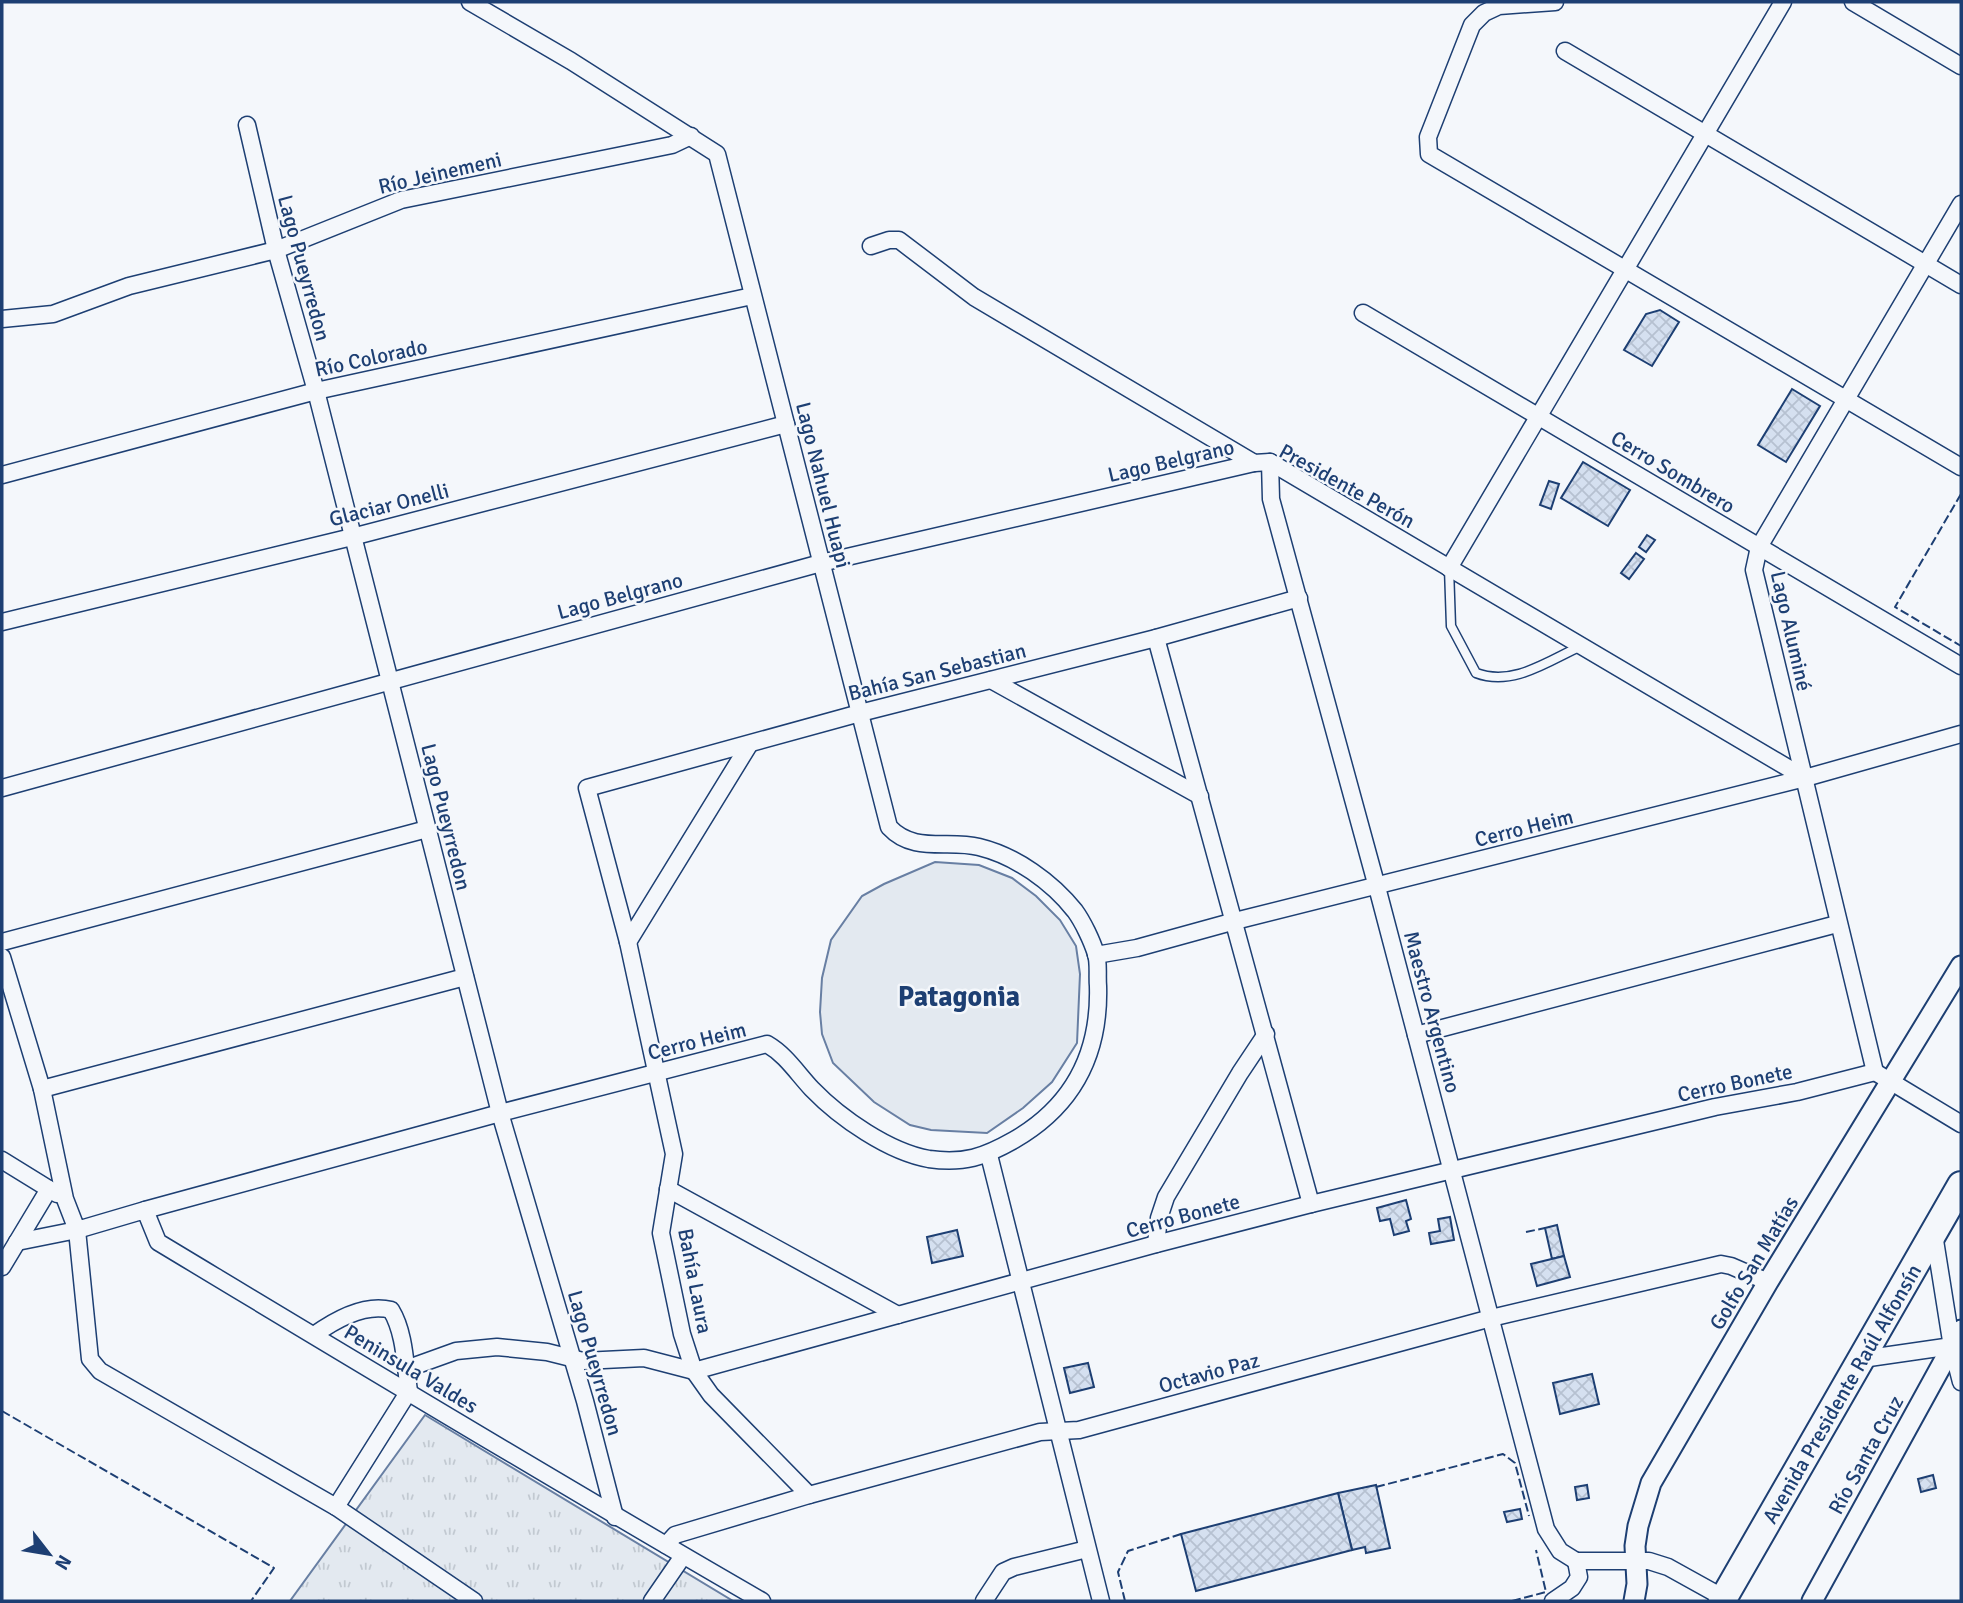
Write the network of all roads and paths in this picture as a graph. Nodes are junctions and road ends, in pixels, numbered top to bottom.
1 (470, 2) edge
2 (1555, 2) edge
3 (1783, 2) edge
4 (1853, 2) edge
5 (1565, 51) dead end
6 (1961, 66) edge
7 (247, 125) dead end
8 (1705, 133) junction
9 (691, 136) junction
10 (1961, 204) edge
11 (871, 246) dead end
12 (275, 250) junction
13 (1926, 264) junction
14 (1625, 270) junction
15 (1961, 285) edge
16 (752, 296) junction
17 (1363, 313) dead end
18 (2, 319) edge
19 (316, 391) junction
20 (1846, 399) junction
21 (1538, 417) junction
22 (786, 424) junction
23 (1262, 463) junction
24 (1961, 467) edge
25 (2, 475) edge
26 (352, 537) junction
27 (1759, 547) junction
28 (821, 563) junction
29 (1449, 568) junction
30 (1298, 598) junction
31 (2, 622) edge
32 (1156, 638) junction
33 (1582, 646) junction
34 (1961, 666) edge
35 (991, 680) junction
36 (389, 681) junction
37 (860, 713) junction
38 (1961, 734) edge
39 (748, 745) junction
40 (1805, 778) junction
41 (2, 788) edge
42 (587, 788) joint
43 (1200, 796) junction
44 (889, 828) joint
45 (427, 829) junction
46 (1377, 887) junction
47 (1235, 921) junction
48 (1837, 924) junction
49 (2, 942) edge
50 (628, 942) junction
51 (1096, 955) junction
52 (2, 957) edge
53 (1961, 966) edge
54 (465, 977) junction
55 (1266, 1034) junction
56 (1416, 1035) junction
57 (657, 1072) junction
58 (1883, 1077) junction
59 (42, 1089) junction
60 (500, 1113) junction
61 (1961, 1124) edge
62 (989, 1155) junction
63 (2, 1160) edge
64 (1452, 1170) junction
65 (1961, 1185) edge
66 (49, 1189) junction
67 (668, 1189) junction
68 (65, 1199) junction
69 (1311, 1204) junction
70 (145, 1210) junction
71 (76, 1230) junction
72 (1934, 1234) junction
73 (17, 1242) junction
74 (1156, 1244) junction
75 (2, 1267) edge
76 (1021, 1281) junction
77 (1768, 1282) junction
78 (898, 1314) junction
79 (1491, 1318) junction
80 (313, 1335) junction
81 (1958, 1341) edge
82 (571, 1358) junction
83 (1862, 1359) junction
84 (406, 1369) junction
85 (694, 1371) junction
86 (1961, 1382) edge
87 (409, 1391) junction
88 (1058, 1430) junction
89 (810, 1495) junction
90 (337, 1507) junction
91 (615, 1517) junction
92 (666, 1545) junction
93 (1087, 1549) junction
94 (683, 1556) junction
95 (1635, 1560) junction
96 (1576, 1561) junction
97 (1723, 1600) edge
98 (474, 1601) edge
99 (652, 1601) edge
100 (762, 1601) edge
101 (984, 1601) edge
102 (1101, 1601) edge
103 (1553, 1601) edge
104 (1634, 1601) edge
105 (1812, 1601) edge

1 - 9 street
2 - 14 street
3 - 8 street
4 - 6 street
5 - 8 street
7 - 12 street, Lago Pueyrredon
8 - 13 street
8 - 14 street
9 - 12 street, Río Jeinemeni
9 - 16 street, Lago Nahuel Huapi
10 - 13 street, Lago Aluminé
11 - 23 street, Presidente Perón
12 - 18 street, Río Jeinemeni
12 - 19 street, Lago Pueyrredon
13 - 15 street
13 - 20 street, Lago Aluminé
14 - 20 street
14 - 21 street
16 - 19 street, Río Colorado
16 - 22 street, Lago Nahuel Huapi
17 - 21 street, Cerro Sombrero
19 - 25 street, Río Colorado
19 - 26 street, Lago Pueyrredon
20 - 24 street
20 - 27 street, Lago Aluminé
21 - 27 street, Cerro Sombrero
21 - 29 street
22 - 26 street, Glaciar Onelli
22 - 28 street, Lago Nahuel Huapi
23 - 28 street, Lago Belgrano
23 - 29 street, Presidente Perón
23 - 30 street, Maestro Argentino
26 - 31 street, Glaciar Onelli
26 - 36 street, Lago Pueyrredon
27 - 34 street, Cerro Sombrero
27 - 40 street, Lago Aluminé
28 - 36 street, Lago Belgrano
28 - 37 street, Lago Nahuel Huapi
29 - 33 street, Presidente Perón
29 - 33 lane
30 - 32 street, Bahía San Sebastian
30 - 46 street, Maestro Argentino
32 - 35 street, Bahía San Sebastian
32 - 43 street
33 - 40 street, Presidente Perón
35 - 37 street, Bahía San Sebastian
35 - 43 street
36 - 41 street, Lago Belgrano
36 - 45 street, Lago Pueyrredon
37 - 39 street, Bahía San Sebastian
37 - 44 street, Lago Nahuel Huapi
38 - 40 street, Cerro Heim
39 - 42 street, Bahía San Sebastian
39 - 50 street
40 - 46 street, Cerro Heim
40 - 48 street, Lago Aluminé
42 - 50 street, Bahía Laura
43 - 47 street
44 - 51 street, Cerro Heim
45 - 49 street
45 - 54 street, Lago Pueyrredon
46 - 47 street, Cerro Heim
46 - 56 street, Maestro Argentino
47 - 51 street, Cerro Heim
47 - 55 street
48 - 56 street
48 - 58 street, Lago Aluminé
50 - 57 street, Bahía Laura
51 - 62 street, Cerro Heim
52 - 59 street
53 - 58 street, Golfo San Matías
54 - 59 street
54 - 60 street, Lago Pueyrredon
55 - 69 street
55 - 74 street
56 - 64 street, Maestro Argentino
57 - 60 street, Cerro Heim
57 - 62 street, Cerro Heim
57 - 67 street, Bahía Laura
58 - 61 street
58 - 64 street, Cerro Bonete
58 - 77 street, Golfo San Matías
59 - 68 street
60 - 70 street, Cerro Heim
60 - 82 street, Lago Pueyrredon
62 - 76 street
63 - 66 street
64 - 69 street, Cerro Bonete
64 - 79 street, Maestro Argentino
65 - 72 highway, Avenida Presidente Raúl Alfonsín
66 - 68 street
66 - 73 street
67 - 78 street
67 - 85 street, Bahía Laura
68 - 71 street
69 - 74 street, Cerro Bonete
70 - 71 street
70 - 80 street, Peninsula Valdes
71 - 73 street
71 - 90 street
72 - 81 street
72 - 83 highway, Avenida Presidente Raúl Alfonsín
73 - 75 street
74 - 76 street, Cerro Bonete
76 - 78 street, Cerro Bonete
76 - 88 street
77 - 79 street, Octavio Paz
77 - 95 street, Golfo San Matías
78 - 85 street, Cerro Bonete
79 - 88 street, Octavio Paz
79 - 96 street, Maestro Argentino
80 - 84 street
80 - 87 street, Peninsula Valdes
81 - 83 street
81 - 86 street
81 - 105 street, Río Santa Cruz
82 - 84 street
82 - 85 street
82 - 91 street, Lago Pueyrredon
83 - 97 highway, Avenida Presidente Raúl Alfonsín
84 - 87 street
85 - 89 street, Bahía Laura
87 - 90 street
87 - 91 street, Peninsula Valdes
88 - 89 street, Octavio Paz
88 - 93 street
89 - 92 street, Octavio Paz
90 - 98 street
91 - 92 street, Peninsula Valdes
92 - 94 street, Peninsula Valdes
93 - 101 street
93 - 102 street
94 - 99 street
94 - 100 street, Peninsula Valdes
95 - 96 street
95 - 97 street
95 - 104 street, Golfo San Matías
96 - 103 street

